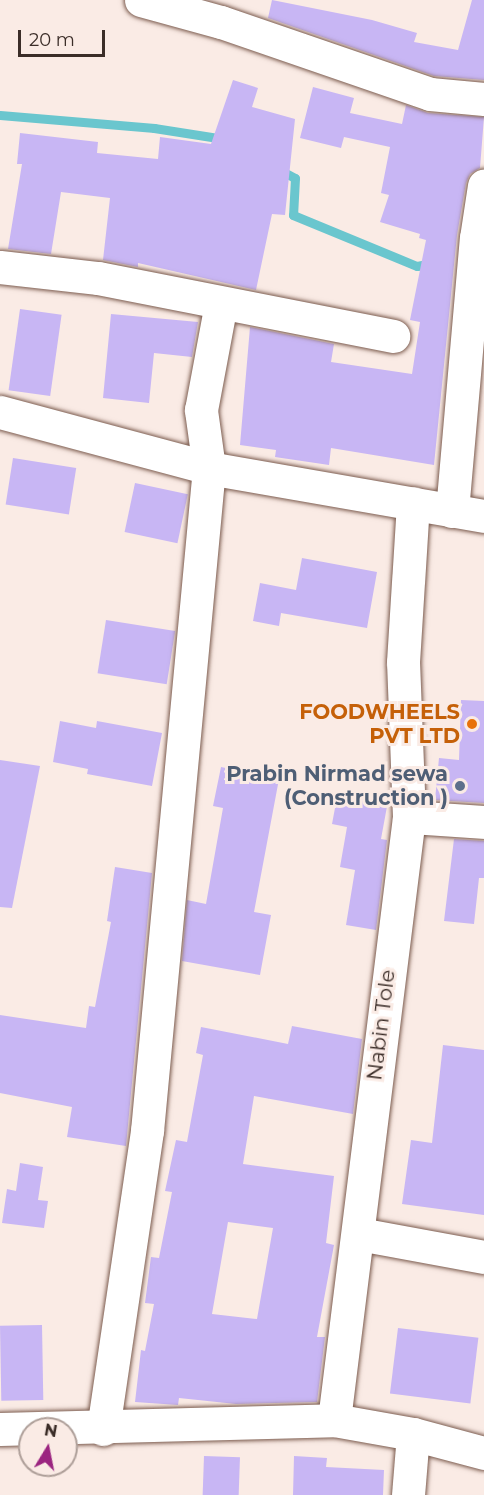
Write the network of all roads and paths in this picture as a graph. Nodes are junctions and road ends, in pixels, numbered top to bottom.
1 (141, 0) edge
2 (222, 11) edge
3 (484, 99) edge
4 (484, 186) edge
5 (0, 267) edge
6 (221, 303) junction
7 (393, 336) dead end
8 (0, 412) edge
9 (209, 468) junction
10 (413, 503) junction
11 (452, 512) junction
12 (484, 516) edge
13 (409, 817) junction
14 (484, 822) edge
15 (359, 1234) junction
16 (484, 1257) edge
17 (334, 1420) junction
18 (0, 1429) edge
19 (103, 1429) junction
20 (413, 1434) junction
21 (484, 1453) edge
22 (408, 1495) edge

1 - 2 street
2 - 3 street
4 - 11 street
5 - 6 street
6 - 7 street
6 - 9 street
8 - 9 street
9 - 10 street
9 - 19 street
10 - 11 street
10 - 13 street, Nabin Tole
11 - 12 street
13 - 14 street
13 - 15 street, Nabin Tole
15 - 16 street
15 - 17 street, Nabin Tole
17 - 19 street
17 - 20 street
18 - 19 street
20 - 21 street
20 - 22 street

